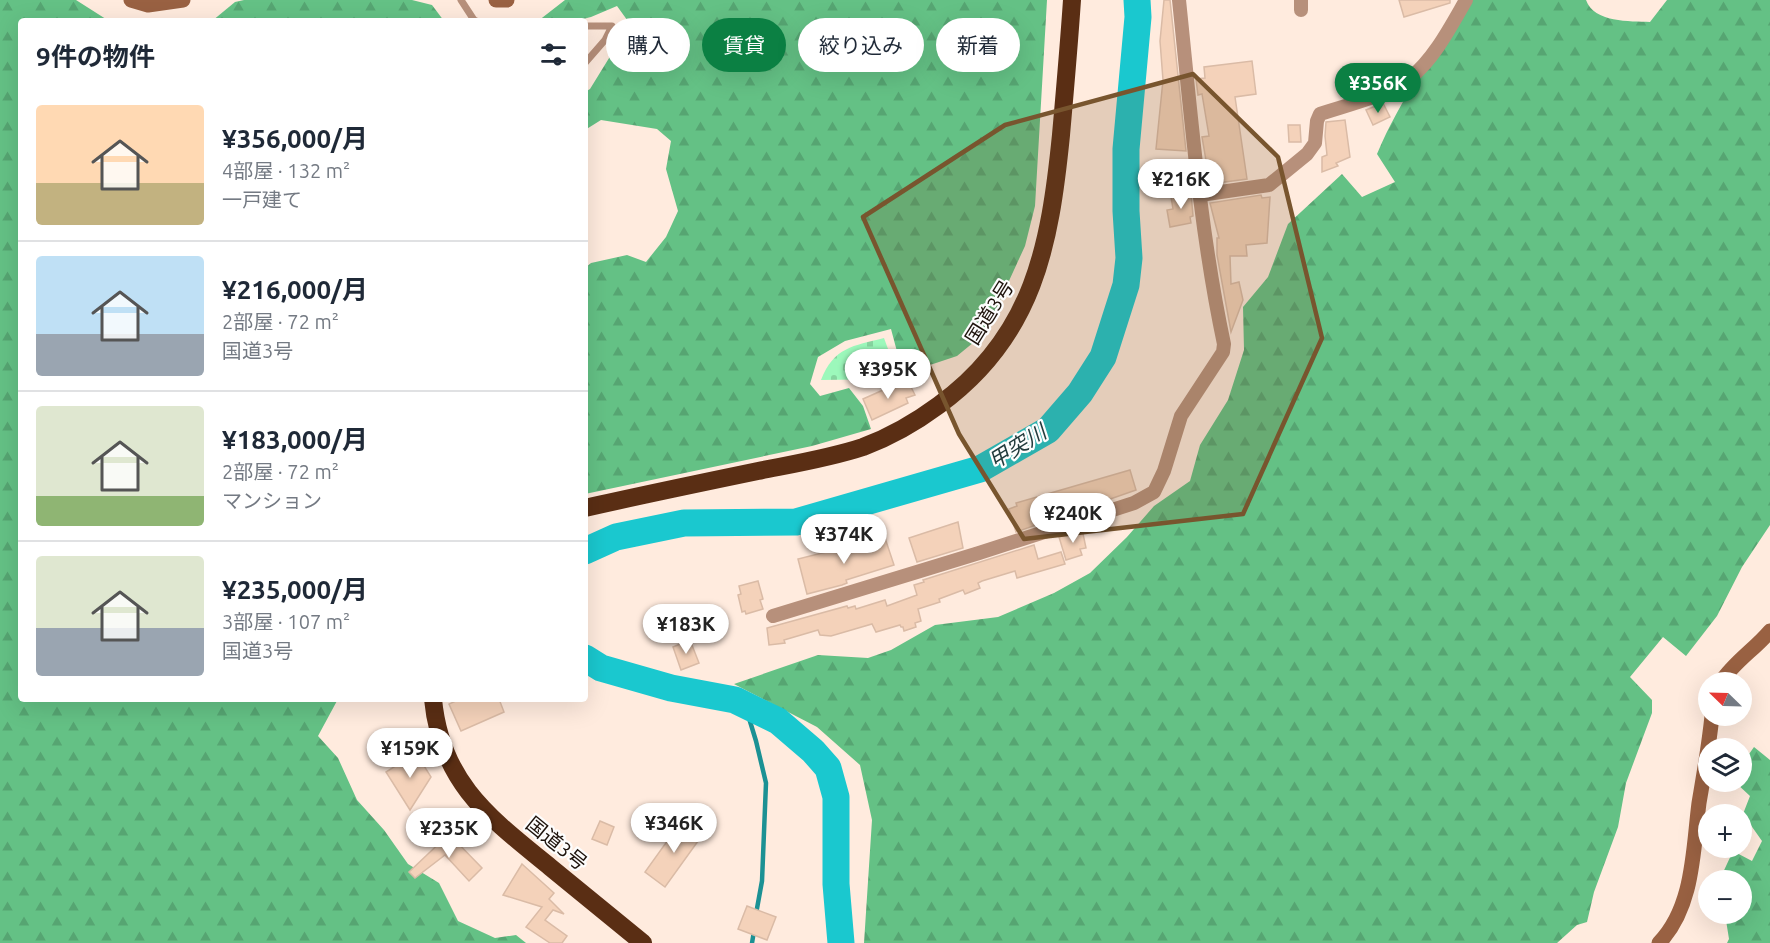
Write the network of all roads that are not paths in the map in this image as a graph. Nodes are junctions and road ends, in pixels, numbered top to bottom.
1 (132, 0) edge
2 (183, 0) edge
3 (461, 0) edge
4 (496, 0) edge
5 (507, 0) edge
6 (1072, 0) edge
7 (1179, 0) edge
8 (1466, 0) edge
9 (473, 18) edge
10 (588, 27) edge
11 (588, 60) edge
12 (1200, 195) junction
13 (588, 507) edge
14 (773, 616) dead end
15 (1770, 631) edge
16 (1728, 672) edge
17 (433, 702) edge
18 (1711, 726) edge
19 (643, 943) edge
20 (1659, 943) edge

1 - 2 street
3 - 9 lane
4 - 5 street
6 - 13 highway, 国道3号
7 - 12 street
8 - 12 street
10 - 11 lane
12 - 14 street
15 - 16 street
17 - 19 highway, 国道3号
18 - 20 street

